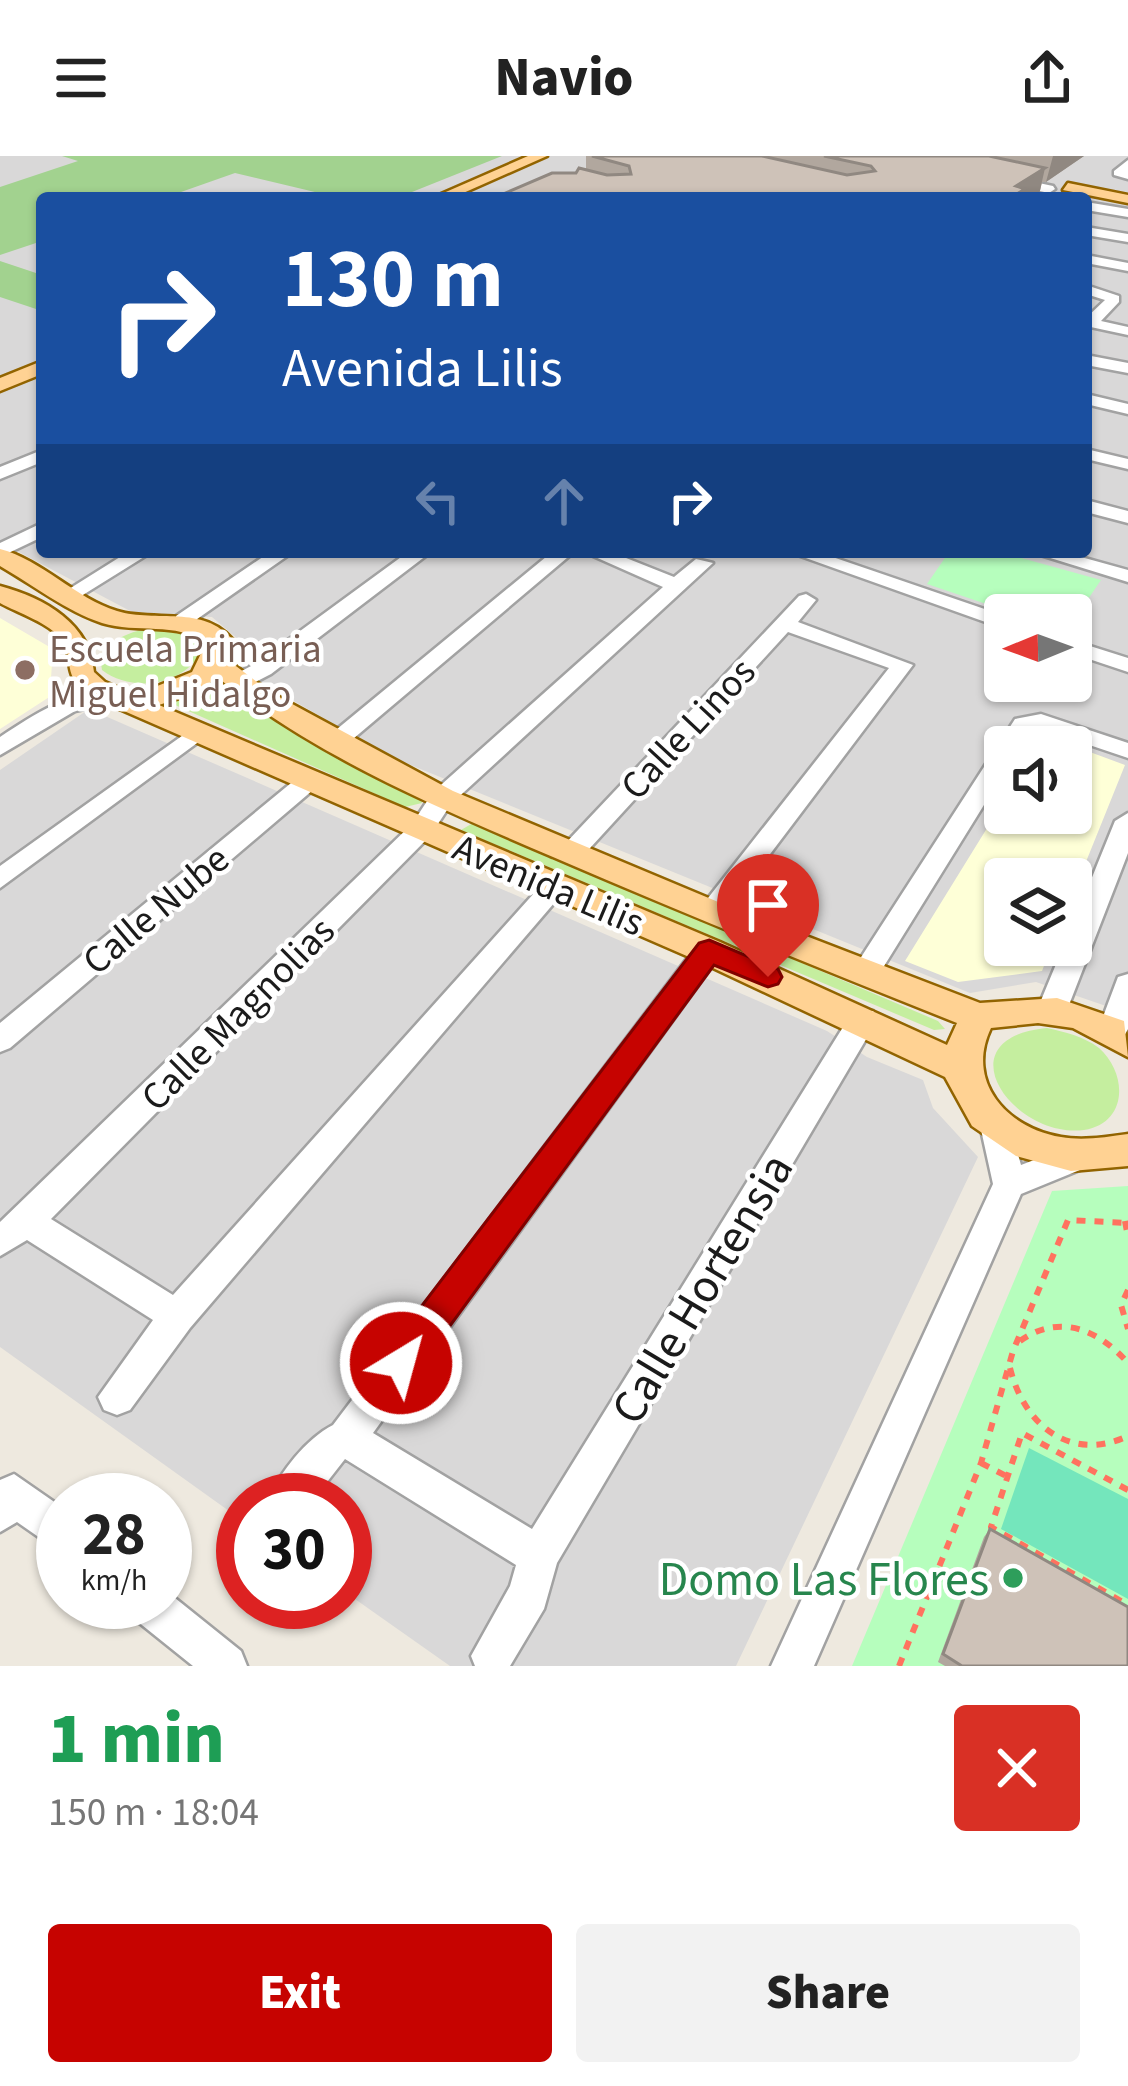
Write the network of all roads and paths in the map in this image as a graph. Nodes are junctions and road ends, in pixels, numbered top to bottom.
1 (545, 160) edge
2 (1128, 163) edge
3 (981, 175) edge
4 (1128, 175) edge
5 (1049, 189) edge
6 (1128, 189) edge
7 (456, 192) edge
8 (481, 192) edge
9 (1081, 192) edge
10 (1128, 199) edge
11 (1092, 201) edge
12 (1092, 202) edge
13 (1128, 213) edge
14 (1092, 232) edge
15 (1128, 238) edge
16 (1092, 260) edge
17 (1128, 267) edge
18 (1092, 291) edge
19 (1092, 318) edge
20 (1092, 323) edge
21 (1128, 331) edge
22 (1092, 360) edge
23 (1128, 368) edge
24 (36, 370) edge
25 (36, 380) edge
26 (0, 385) edge
27 (0, 395) edge
28 (1092, 400) edge
29 (1092, 409) edge
30 (1128, 409) edge
31 (1128, 418) edge
32 (1092, 455) edge
33 (36, 458) edge
34 (1128, 464) edge
35 (0, 475) edge
36 (1092, 508) edge
37 (1128, 517) edge
38 (36, 532) edge
39 (6, 550) edge
40 (132, 558) edge
41 (275, 558) edge
42 (412, 558) edge
43 (557, 558) edge
44 (609, 558) edge
45 (816, 558) edge
46 (1063, 558) edge
47 (703, 563) dead end
48 (1128, 576) edge
49 (677, 585) junction
50 (83, 587) junction
51 (0, 592) edge
52 (806, 600) dead end
53 (193, 612) junction
54 (984, 616) edge
55 (132, 618) junction
56 (784, 624) junction
57 (1092, 653) edge
58 (80, 660) junction
59 (1128, 665) edge
60 (239, 672) junction
61 (124, 700) junction
62 (55, 711) junction
63 (1022, 726) edge
64 (1055, 726) edge
65 (200, 730) junction
66 (348, 731) junction
67 (1092, 739) edge
68 (0, 748) edge
69 (1128, 752) edge
70 (311, 778) junction
71 (984, 786) edge
72 (454, 789) junction
73 (1128, 821) edge
74 (422, 830) junction
75 (580, 843) junction
76 (0, 879) edge
77 (554, 888) junction
78 (720, 901) junction
79 (709, 951) junction
80 (866, 972) junction
81 (1128, 985) edge
82 (1052, 1010) junction
83 (979, 1017) junction
84 (863, 1019) junction
85 (1121, 1037) edge
86 (0, 1040) edge
87 (961, 1068) junction
88 (996, 1125) junction
89 (1128, 1150) edge
90 (1081, 1155) junction
91 (1009, 1184) junction
92 (1126, 1221) edge
93 (13, 1231) edge
94 (1128, 1237) edge
95 (1128, 1290) edge
96 (176, 1316) junction
97 (1128, 1329) edge
98 (1013, 1351) junction
99 (1128, 1363) edge
100 (117, 1397) dead end
101 (1128, 1436) edge
102 (346, 1438) junction
103 (980, 1463) junction
104 (309, 1473) edge
105 (1008, 1477) junction
106 (1126, 1487) edge
107 (0, 1512) edge
108 (36, 1512) edge
109 (538, 1556) junction
110 (1128, 1605) edge
111 (180, 1629) edge
112 (492, 1656) dead end
113 (226, 1666) edge
114 (792, 1666) edge
115 (899, 1666) edge

1 - 7 main road
1 - 8 main road
2 - 4 street
3 - 5 street
6 - 9 main road
10 - 11 main road
12 - 13 street
14 - 15 street
16 - 17 street
18 - 19 street
20 - 21 street
22 - 23 street
24 - 26 main road
25 - 27 main road
28 - 30 street
29 - 31 street
32 - 34 street
33 - 35 street
36 - 37 street
38 - 39 street
39 - 50 main road
40 - 50 street
41 - 53 street
42 - 60 street
43 - 66 street
44 - 49 street
45 - 54 street
46 - 48 street
47 - 49 street, Calle Magnolias
49 - 72 street, Calle Magnolias
50 - 55 main road
51 - 58 main road
52 - 56 street, Calle Linos
53 - 55 main road
53 - 60 main road
55 - 58 main road
56 - 75 street, Calle Linos
56 - 78 street, Calle Linos
57 - 59 street
58 - 61 main road, Avenida Lilis
58 - 62 street
60 - 61 main road
60 - 66 main road, Avenida Lilis
61 - 62 street
61 - 65 main road, Avenida Lilis
62 - 68 street
63 - 64 street
65 - 70 main road, Avenida Lilis
65 - 76 street
66 - 72 main road, Avenida Lilis
67 - 69 street
70 - 74 main road, Avenida Lilis
70 - 86 street, Calle Nube
71 - 80 street
72 - 74 street, Calle Magnolias
72 - 75 main road, Avenida Lilis
73 - 82 street
74 - 77 main road, Avenida Lilis
74 - 93 street, Calle Magnolias
75 - 78 main road, Avenida Lilis
77 - 79 main road, Avenida Lilis
77 - 96 street
78 - 80 main road, Avenida Lilis
79 - 84 main road, Avenida Lilis
79 - 102 street
80 - 83 main road, Avenida Lilis
81 - 85 street
82 - 83 main road
82 - 85 main road
83 - 87 main road
84 - 87 main road, Avenida Lilis
84 - 109 street, Calle Hortensia
87 - 88 main road
88 - 90 main road
88 - 91 street
89 - 90 main road
90 - 91 street
91 - 114 street
92 - 94 path
92 - 98 path
93 - 96 street, Calle Magnolias
95 - 97 path
96 - 100 street
98 - 99 path
98 - 101 path
98 - 103 path
102 - 104 street
102 - 109 street
103 - 105 path
103 - 115 path
105 - 106 path
105 - 110 path
107 - 108 street
109 - 112 street, Calle Hortensia
111 - 113 street

